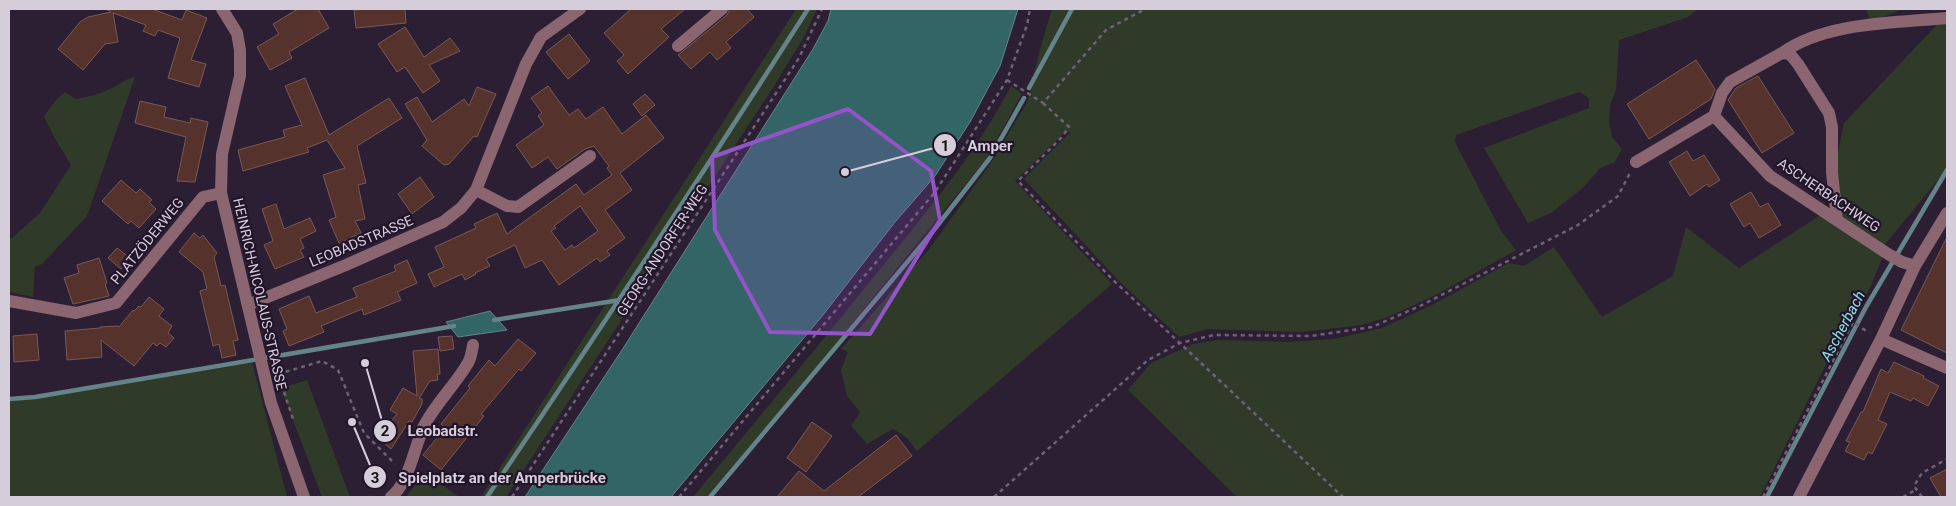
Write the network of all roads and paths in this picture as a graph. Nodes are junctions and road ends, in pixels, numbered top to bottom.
1 (222, 9) edge
2 (580, 9) edge
3 (701, 9) edge
4 (722, 9) edge
5 (822, 9) edge
6 (1030, 9) edge
7 (1145, 9) edge
8 (1947, 18) edge
9 (709, 20) junction
10 (678, 46) dead end
11 (1782, 53) junction
12 (1007, 80) junction
13 (1043, 103) junction
14 (1714, 116) junction
15 (590, 156) dead end
16 (1636, 162) joint
17 (476, 190) junction
18 (221, 193) junction
19 (1947, 213) edge
20 (1836, 220) junction
21 (1915, 266) junction
22 (9, 301) edge
23 (248, 305) junction
24 (1865, 331) dead end
25 (1881, 340) junction
26 (1180, 342) junction
27 (473, 345) dead end
28 (1947, 368) edge
29 (278, 374) dead end
30 (1947, 459) edge
31 (406, 475) junction
32 (1917, 489) junction
33 (304, 497) edge
34 (391, 497) edge
35 (512, 497) edge
36 (679, 497) edge
37 (994, 497) edge
38 (1343, 497) edge
39 (1762, 497) edge
40 (1799, 497) edge
41 (1903, 497) edge
42 (1922, 497) edge

1 - 18 street, HEINRICH-NICOLAUS-STRASSE
2 - 17 street, LEOBADSTRASSE
3 - 9 street
4 - 9 street
5 - 35 path, GEORG-ANDORFER-WEG
6 - 12 path
7 - 13 path
8 - 11 street
9 - 10 street
11 - 14 street
11 - 20 street
12 - 13 path
12 - 36 path
13 - 26 path
14 - 16 street
14 - 20 street, ASCHERBACHWEG
15 - 17 street
16 - 26 path
17 - 23 street, LEOBADSTRASSE
18 - 22 street, PLATZÖDERWEG
18 - 23 street, HEINRICH-NICOLAUS-STRASSE
19 - 21 street
20 - 21 street, ASCHERBACHWEG
21 - 25 street
23 - 33 street, HEINRICH-NICOLAUS-STRASSE
24 - 39 path
25 - 28 street
25 - 40 street
26 - 37 path
26 - 38 path
27 - 31 street
29 - 31 path
30 - 32 path
31 - 34 street
32 - 41 path
32 - 42 path

